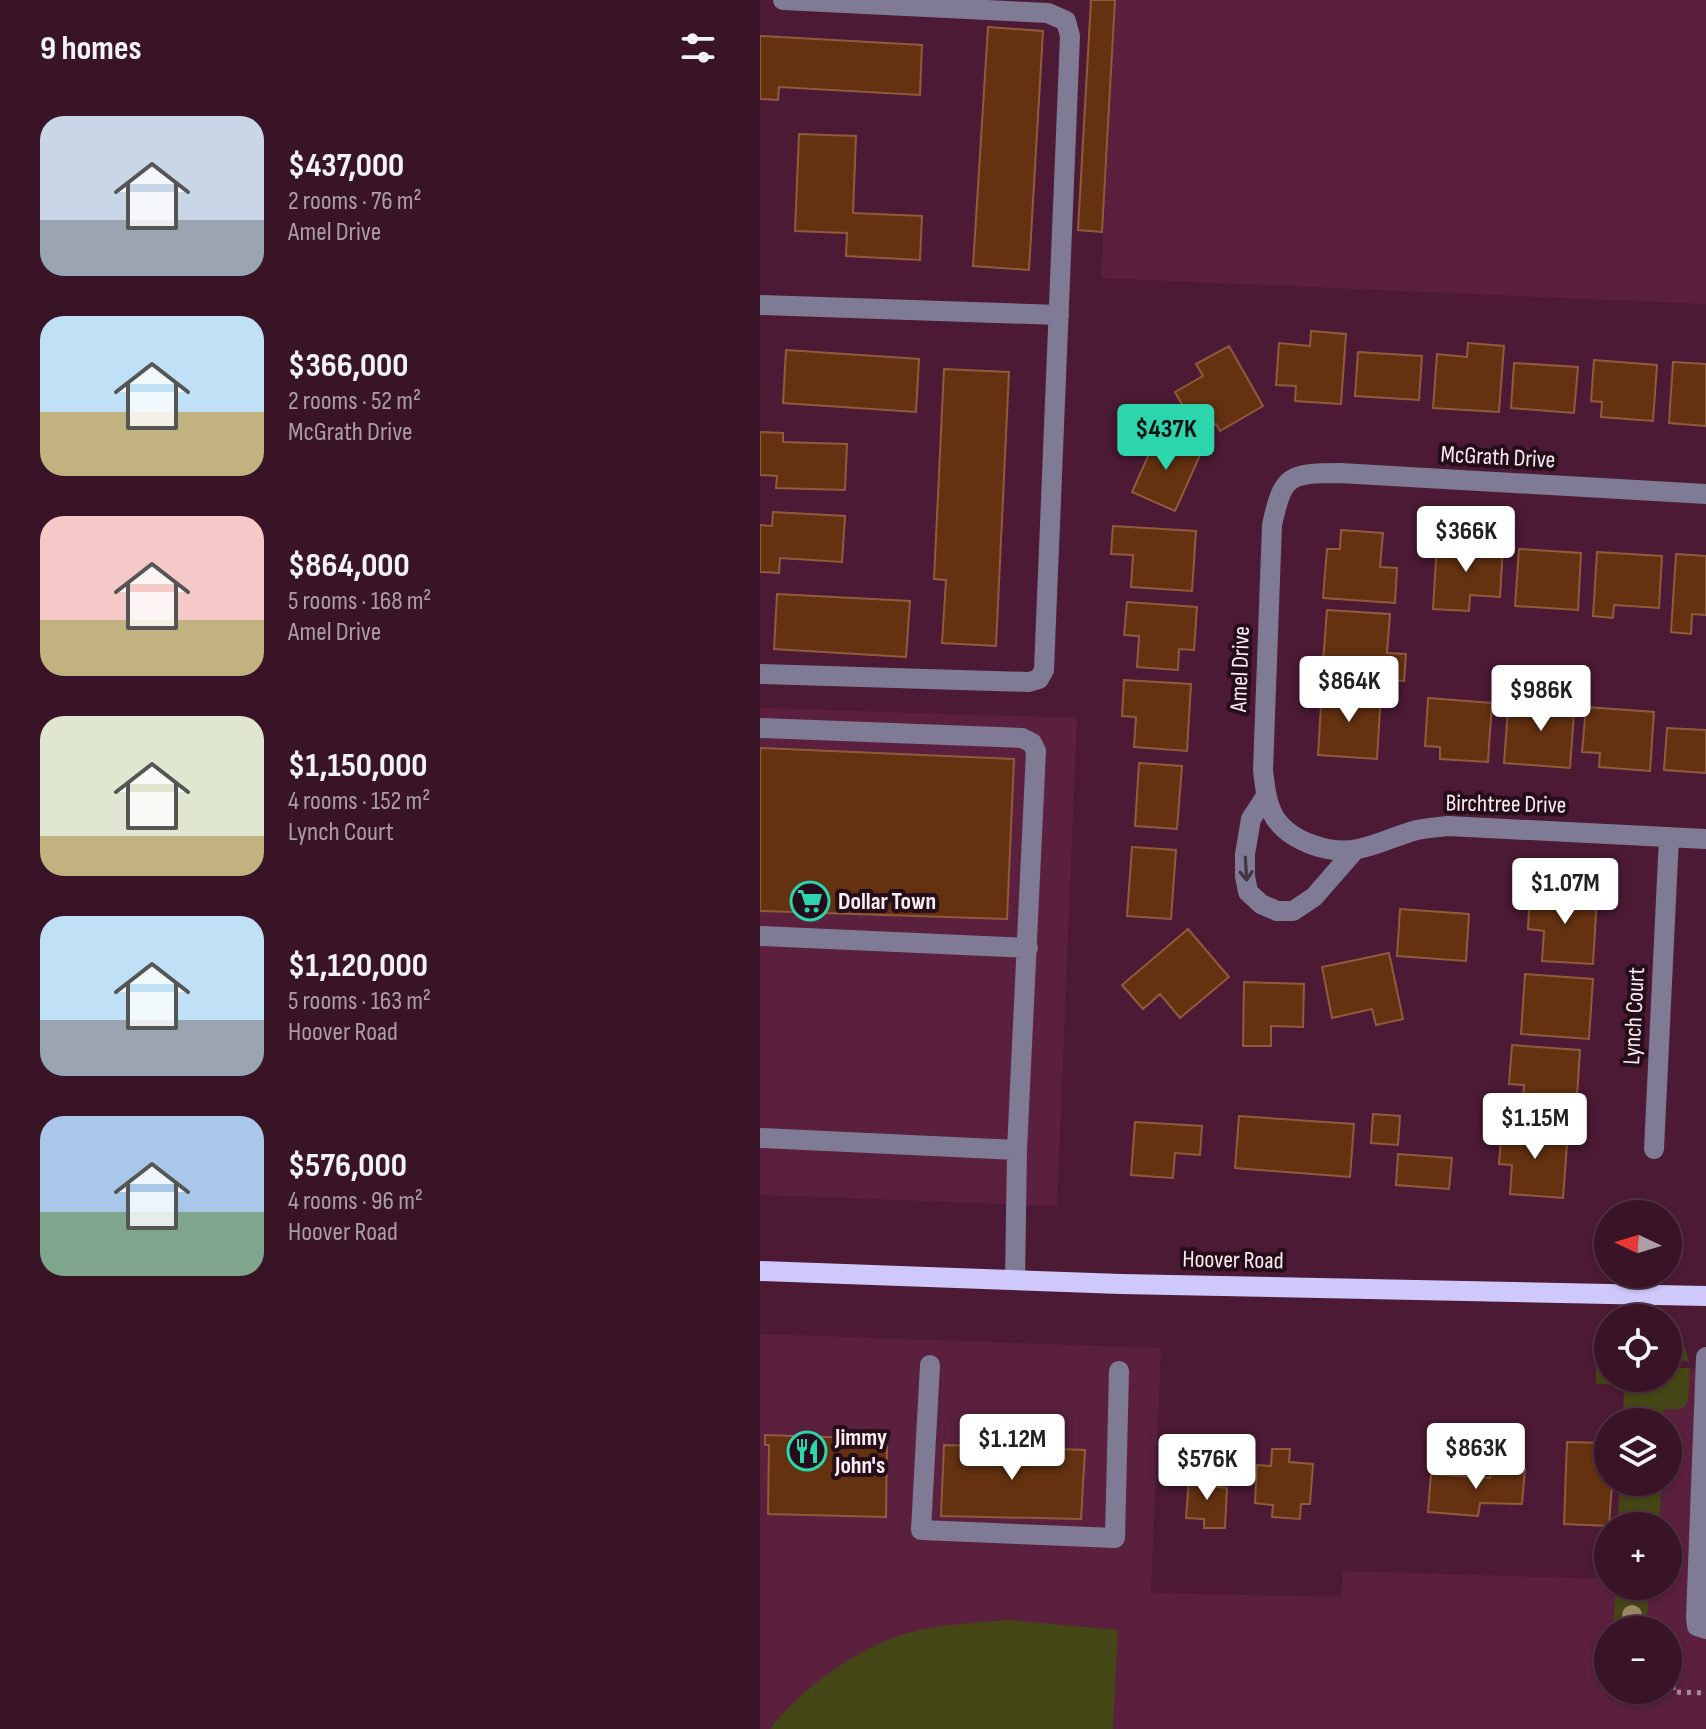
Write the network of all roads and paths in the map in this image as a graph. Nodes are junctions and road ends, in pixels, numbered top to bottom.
1 (783, 0) edge
2 (760, 305) edge
3 (1059, 315) junction
4 (1288, 481) joint
5 (1706, 494) edge
6 (760, 674) edge
7 (760, 728) edge
8 (1266, 796) junction
9 (1669, 837) junction
10 (1706, 839) edge
11 (1309, 843) joint
12 (1355, 850) junction
13 (760, 936) edge
14 (1028, 948) junction
15 (760, 1138) edge
16 (1654, 1149) dead end
17 (1017, 1150) junction
18 (760, 1271) edge
19 (1015, 1280) junction
20 (1706, 1296) edge
21 (1706, 1357) edge
22 (930, 1365) dead end
23 (1119, 1371) dead end
24 (1706, 1629) edge
25 (1682, 1692) edge
26 (1706, 1693) edge

1 - 3 street
2 - 3 street
3 - 6 street
4 - 5 street, McGrath Drive
4 - 8 street, Amel Drive
7 - 14 street
8 - 11 street, Amel Drive
8 -> 12 street
9 - 10 street, Birchtree Drive
9 - 12 street, Birchtree Drive
9 - 16 street, Lynch Court
11 - 12 street, Birchtree Drive
13 - 14 street
14 - 17 street
15 - 17 street
17 - 19 street
18 - 19 main road, Hoover Road
19 - 20 main road, Hoover Road
21 - 24 street
22 - 23 street
25 - 26 path

